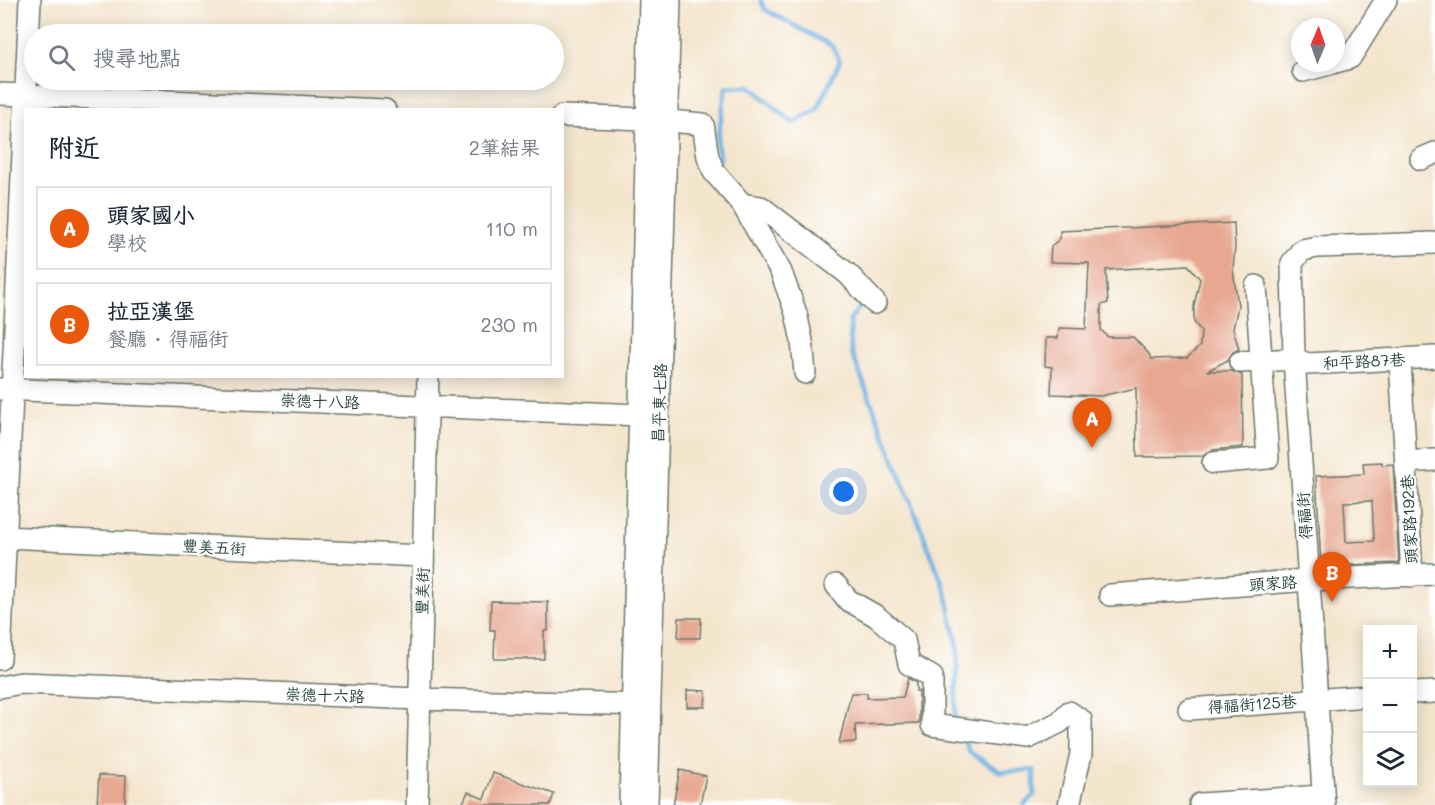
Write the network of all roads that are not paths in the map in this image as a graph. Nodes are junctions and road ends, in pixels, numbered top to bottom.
1 (30, 0) edge
2 (650, 0) edge
3 (670, 0) edge
4 (1386, 0) edge
5 (29, 24) edge
6 (1345, 60) edge
7 (26, 90) edge
8 (0, 94) edge
9 (26, 95) junction
10 (25, 108) edge
11 (337, 108) edge
12 (564, 116) edge
13 (657, 120) junction
14 (24, 124) edge
15 (742, 204) junction
16 (1435, 243) edge
17 (1256, 286) dead end
18 (875, 303) dead end
19 (1435, 357) edge
20 (1294, 359) junction
21 (1400, 360) junction
22 (1262, 361) junction
23 (1240, 362) dead end
24 (805, 374) dead end
25 (428, 378) edge
26 (6, 389) edge
27 (427, 406) junction
28 (640, 415) junction
29 (1435, 460) edge
30 (1407, 462) junction
31 (1213, 463) dead end
32 (5, 537) junction
33 (423, 556) junction
34 (1435, 574) edge
35 (1412, 576) junction
36 (1308, 580) junction
37 (837, 585) dead end
38 (1110, 595) dead end
39 (0, 658) edge
40 (0, 687) edge
41 (1435, 692) edge
42 (1417, 693) edge
43 (1363, 696) edge
44 (419, 699) junction
45 (1315, 699) junction
46 (641, 705) junction
47 (1189, 709) dead end
48 (1323, 801) edge
49 (1200, 804) edge
50 (417, 805) edge
51 (630, 805) edge
52 (647, 805) edge
53 (1069, 805) edge

1 - 5 street
2 - 13 street, 昌平東七路
3 - 13 street, 昌平東七路
4 - 6 street
7 - 9 street
8 - 9 street
9 - 10 street
9 - 11 street
12 - 13 street
13 - 15 street
13 - 28 street, 昌平東七路
13 - 46 street, 昌平東七路
14 - 26 street
15 - 18 street
15 - 24 street
16 - 20 street, 得福街
17 - 22 street
19 - 21 street, 和平路87巷
20 - 21 street, 和平路87巷
20 - 22 street, 和平路87巷
20 - 36 street, 得福街
21 - 30 street, 頭家路192巷
22 - 23 street, 和平路87巷
22 - 31 street
25 - 27 street, 豐美街
26 - 27 street, 崇德十八路
26 - 32 street
27 - 28 street, 崇德十八路
27 - 33 street, 豐美街
28 - 46 street, 昌平東七路
29 - 30 street
30 - 35 street, 頭家路192巷
32 - 33 street, 豐美五街
32 - 39 street
33 - 44 street, 豐美街
34 - 35 street, 頭家路
35 - 36 street, 頭家路
36 - 38 street, 頭家路
36 - 45 street, 得福街
37 - 53 street
40 - 44 street, 崇德十六路
41 - 42 street
43 - 45 street, 得福街125巷
44 - 46 street, 崇德十六路
44 - 50 street, 豐美街
45 - 47 street, 得福街125巷
45 - 48 street, 得福街
46 - 51 street, 昌平東七路
46 - 52 street, 昌平東七路
48 - 49 street

